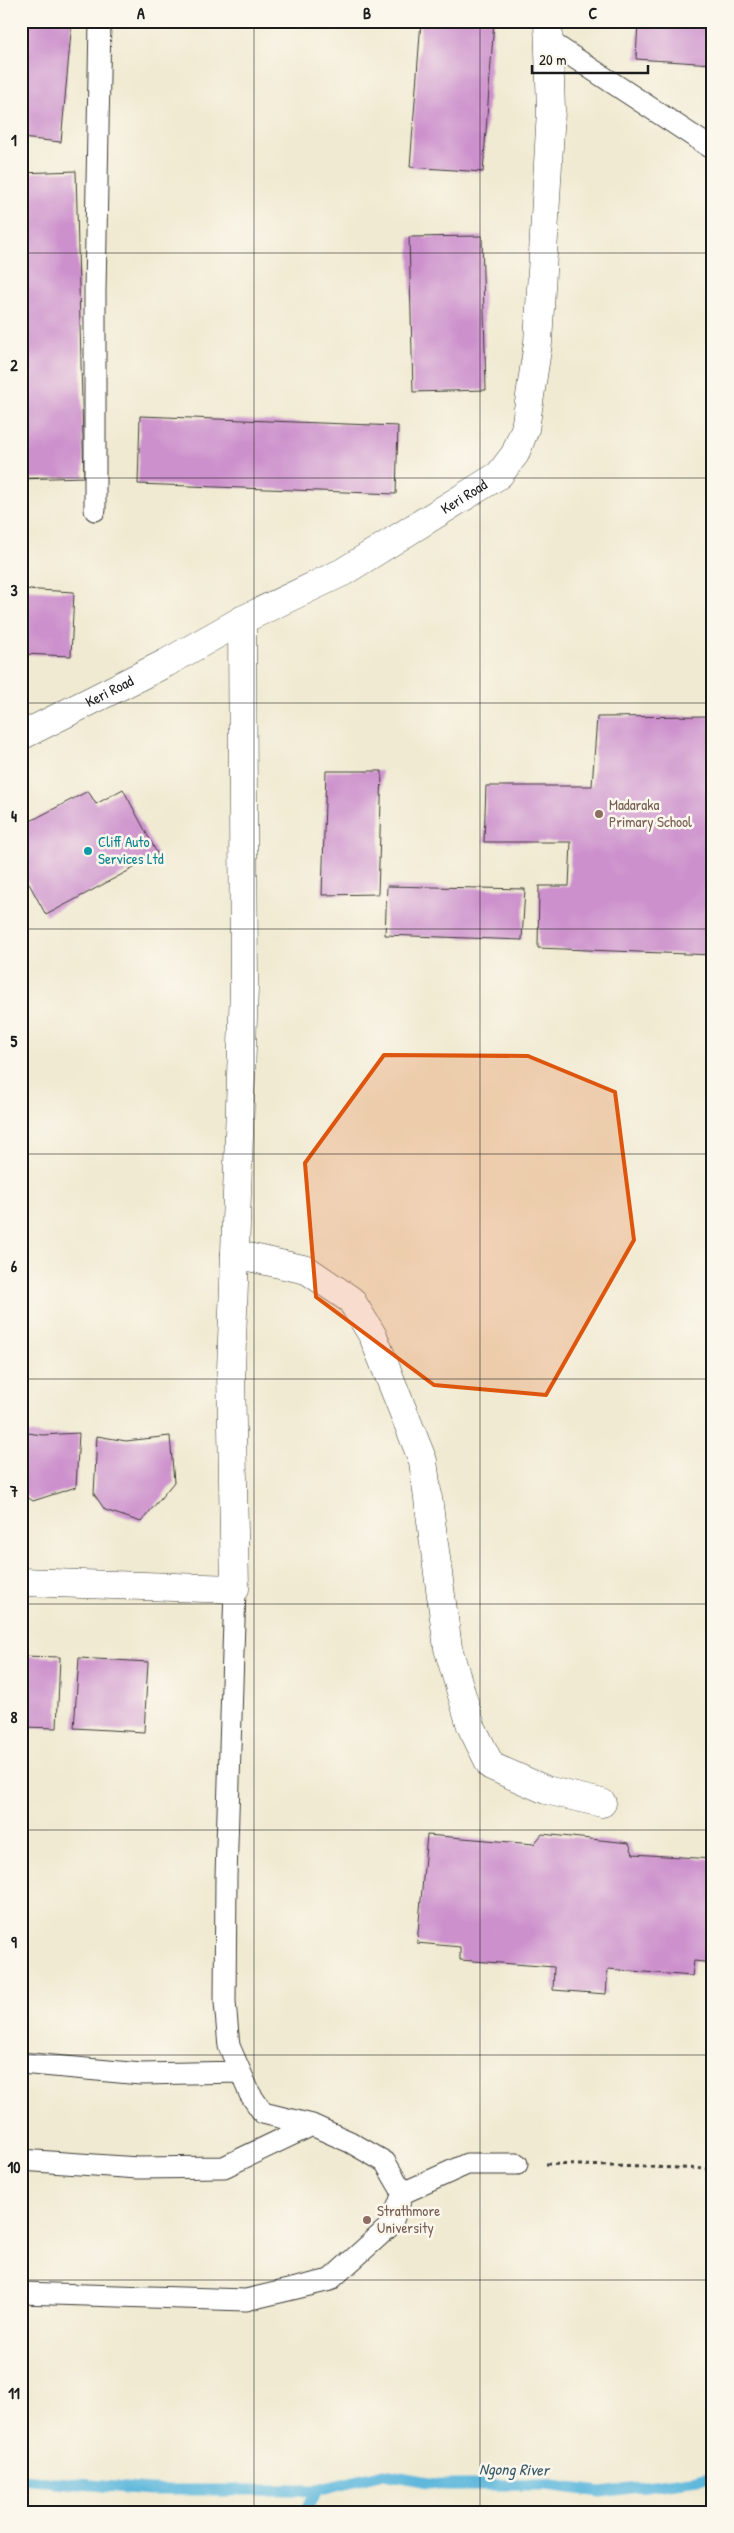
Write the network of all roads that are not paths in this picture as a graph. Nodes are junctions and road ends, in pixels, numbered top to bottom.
1 (100, 21) edge
2 (548, 31) edge
3 (713, 148) edge
4 (95, 510) dead end
5 (242, 620) junction
6 (21, 736) edge
7 (235, 1254) junction
8 (21, 1582) edge
9 (235, 1589) junction
10 (602, 1803) dead end
11 (21, 2063) edge
12 (240, 2072) junction
13 (312, 2125) junction
14 (21, 2160) edge
15 (517, 2164) road end
16 (403, 2193) junction
17 (21, 2293) edge

1 - 4 lane
2 - 3 lane
2 - 5 street, Keri Road
5 - 6 street, Keri Road
5 - 7 street
7 - 9 street
7 - 10 street
8 - 9 street
9 - 12 lane
11 - 12 lane
12 - 13 lane
13 - 14 lane
13 - 16 lane
15 - 16 lane
16 - 17 lane

